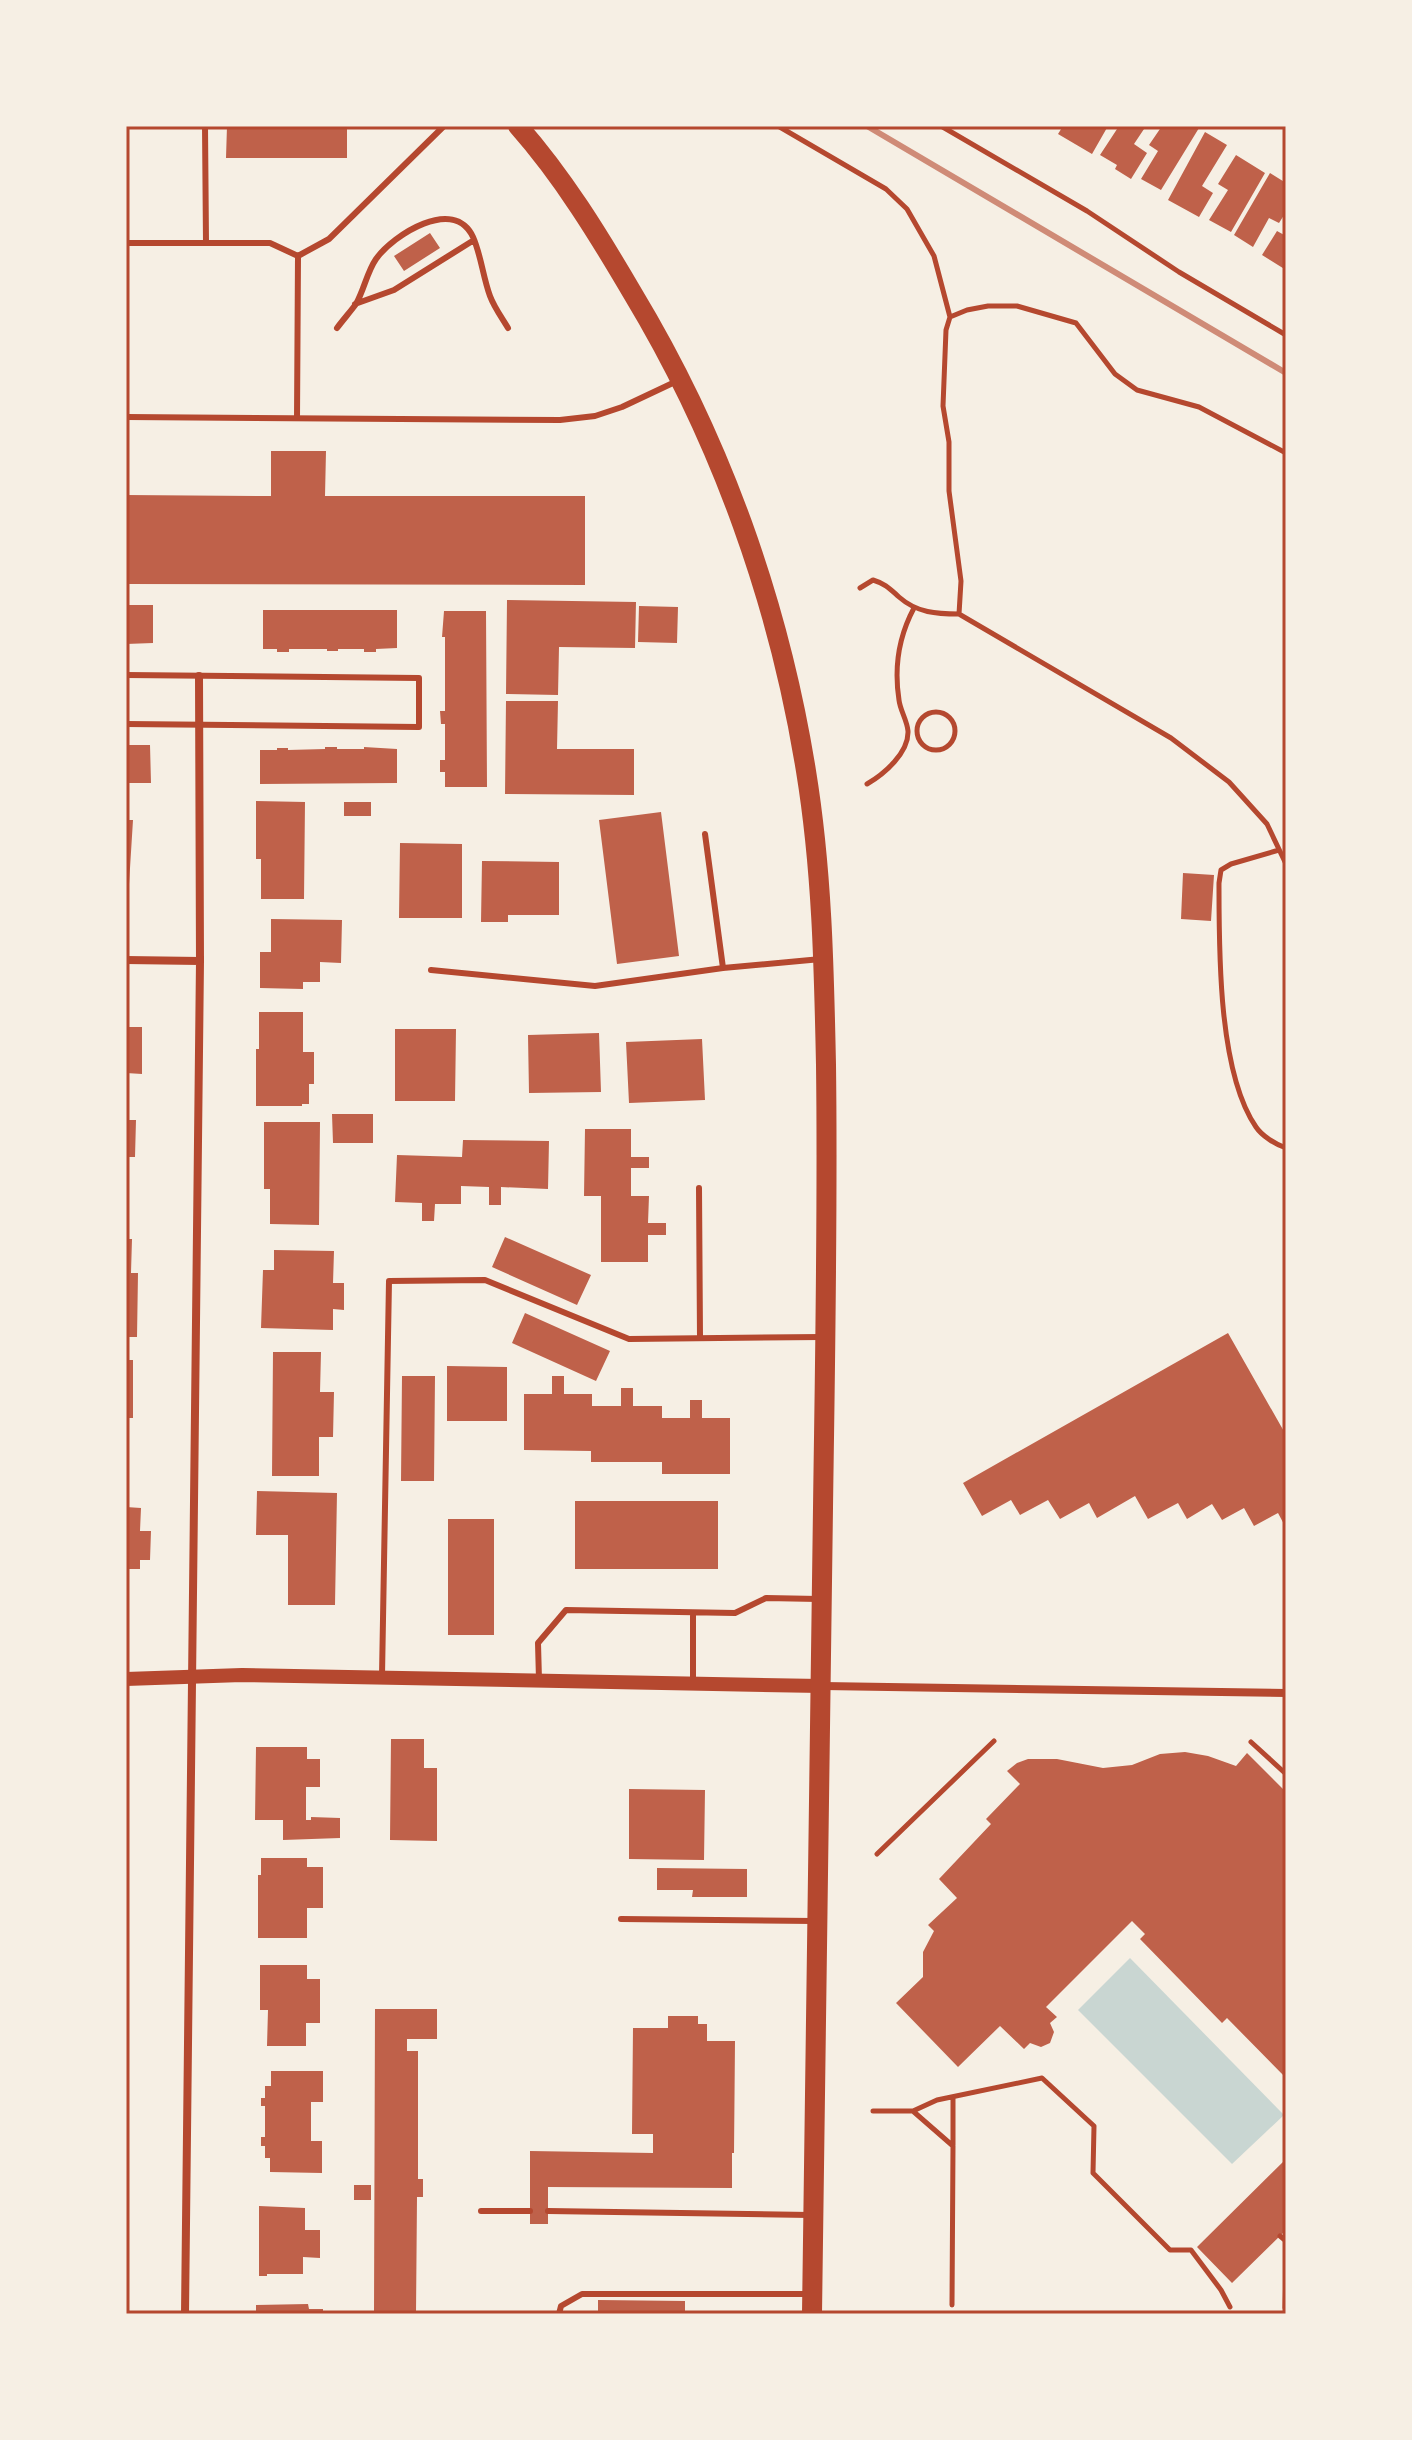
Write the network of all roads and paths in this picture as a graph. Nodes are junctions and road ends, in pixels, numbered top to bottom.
1 (205, 126) edge
2 (444, 126) edge
3 (518, 126) edge
4 (778, 126) edge
5 (941, 126) edge
6 (474, 240) junction
7 (126, 243) edge
8 (206, 243) junction
9 (298, 256) junction
10 (355, 304) junction
11 (950, 317) junction
12 (337, 328) dead end
13 (508, 328) dead end
14 (1286, 335) edge
15 (682, 379) junction
16 (126, 417) edge
17 (297, 418) junction
18 (1286, 453) edge
19 (860, 588) dead end
20 (914, 608) junction
21 (959, 614) junction
22 (126, 675) edge
23 (199, 676) junction
24 (126, 724) edge
25 (199, 725) junction
26 (917, 730) junction
27 (908, 731) junction
28 (867, 784) dead end
29 (705, 834) dead end
30 (1279, 850) junction
31 (1286, 864) edge
32 (824, 959) junction
33 (126, 960) edge
34 (200, 961) junction
35 (723, 968) junction
36 (431, 970) dead end
37 (1286, 1148) edge
38 (699, 1188) dead end
39 (826, 1337) junction
40 (700, 1338) junction
41 (822, 1599) junction
42 (693, 1613) junction
43 (191, 1677) junction
44 (382, 1678) junction
45 (126, 1679) edge
46 (539, 1681) junction
47 (693, 1683) junction
48 (821, 1686) junction
49 (1286, 1693) edge
50 (994, 1741) dead end
51 (1251, 1742) dead end
52 (1286, 1774) edge
53 (877, 1854) dead end
54 (621, 1919) dead end
55 (817, 1921) junction
56 (953, 2097) junction
57 (873, 2111) dead end
58 (913, 2111) junction
59 (953, 2146) junction
60 (481, 2211) dead end
61 (530, 2211) dead end
62 (548, 2211) dead end
63 (814, 2215) junction
64 (1280, 2236) dead end
65 (1286, 2241) edge
66 (1286, 2271) edge
67 (812, 2304) edge
68 (952, 2305) dead end
69 (1230, 2307) dead end
70 (1285, 2308) edge
71 (185, 2314) edge
72 (559, 2314) edge

1 - 8 lane
2 - 9 lane
3 - 15 main road
4 - 11 path
5 - 14 path
6 - 10 lane
6 - 10 lane
6 - 13 lane
7 - 8 lane
8 - 9 lane
9 - 17 lane
10 - 12 lane
11 - 18 path
11 - 21 path
15 - 17 lane
15 - 32 main road
16 - 17 lane
19 - 20 path
20 - 21 path
20 - 27 path
21 - 30 path
22 - 23 lane
23 - 25 street
23 - 25 lane
24 - 25 lane
25 - 34 street
26 - 26 path
26 - 27 path
27 - 28 path
29 - 35 lane
30 - 31 path
30 - 37 path
32 - 35 lane
32 - 39 main road
33 - 34 street
34 - 43 street
35 - 36 lane
38 - 40 lane
39 - 40 lane
39 - 41 main road
40 - 44 lane
41 - 42 lane
41 - 48 main road
42 - 46 lane
42 - 47 lane
43 - 44 street
43 - 45 street
43 - 71 street
44 - 46 street
46 - 47 street
47 - 48 street
48 - 49 street
48 - 55 main road
50 - 53 path
51 - 52 path
54 - 55 lane
55 - 63 main road
56 - 58 path
56 - 59 path
56 - 69 path
57 - 58 path
58 - 59 path
59 - 68 path
60 - 61 lane
62 - 63 lane
63 - 67 main road
64 - 65 path
66 - 70 path
67 - 72 lane

